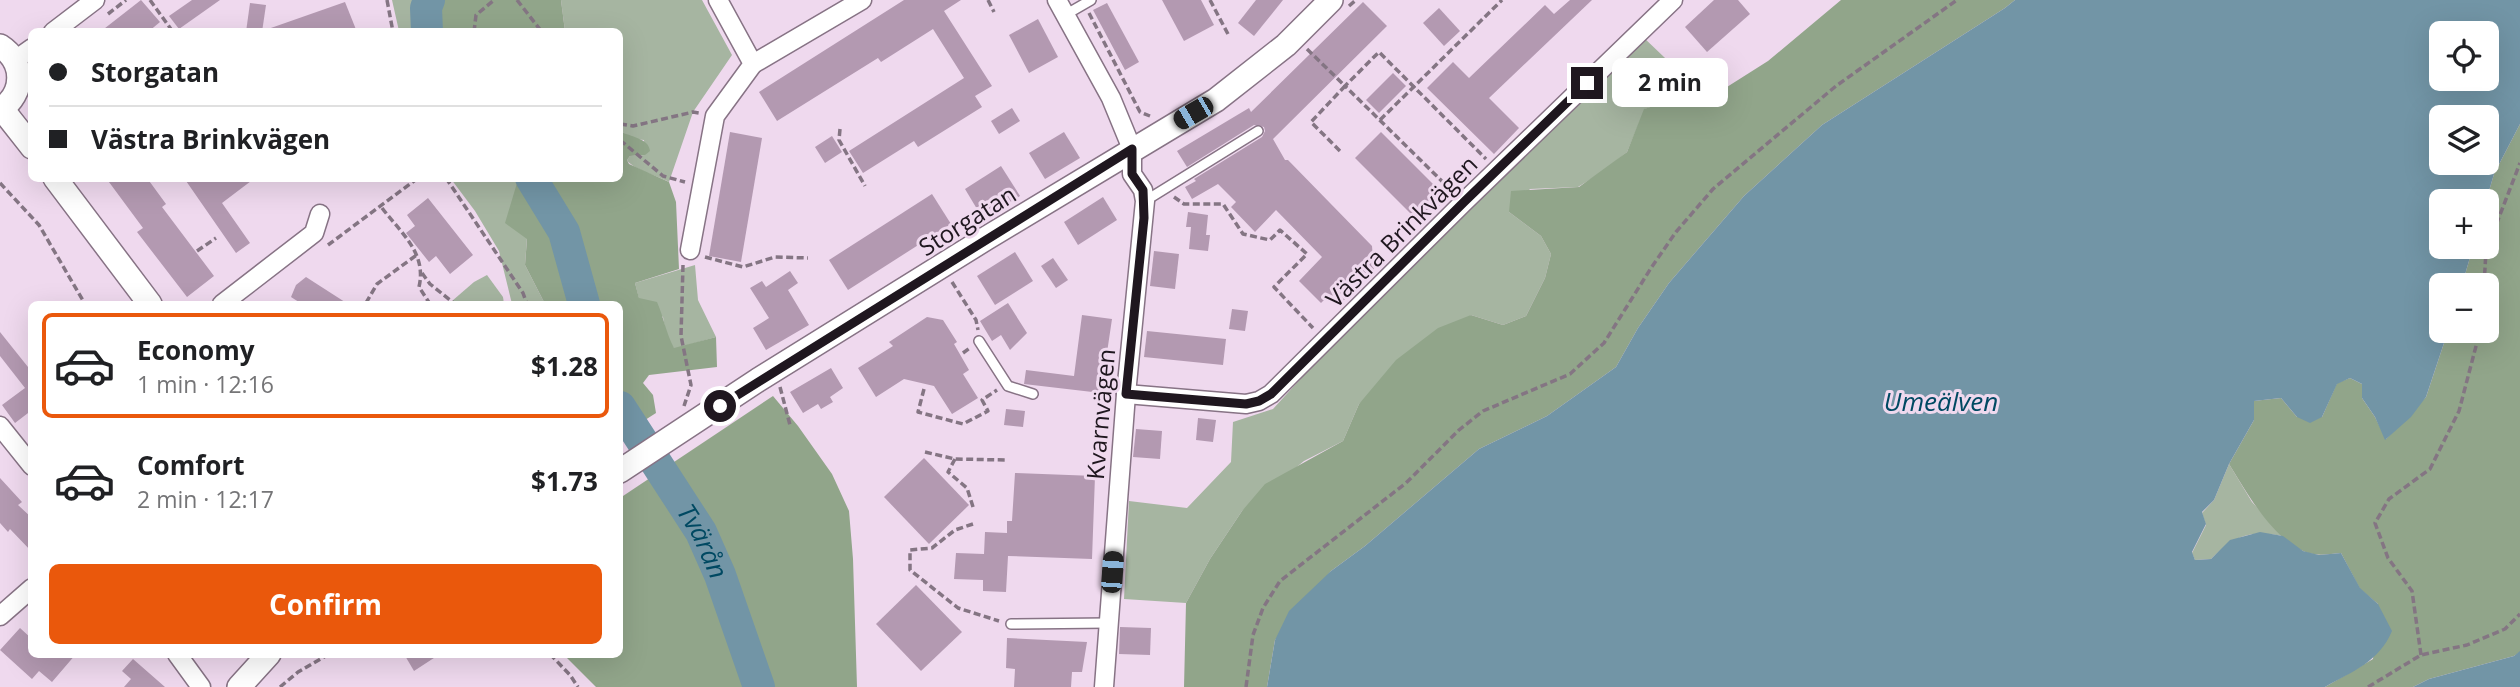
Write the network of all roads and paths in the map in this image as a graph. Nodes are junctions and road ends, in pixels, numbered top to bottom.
1 (95, 0) edge
2 (150, 0) edge
3 (387, 0) edge
4 (494, 0) edge
5 (517, 0) edge
6 (718, 0) edge
7 (862, 0) edge
8 (988, 0) edge
9 (1210, 0) edge
10 (1331, 0) edge
11 (1502, 0) edge
12 (1673, 0) edge
13 (1957, 0) edge
14 (1087, 2) edge
15 (1061, 8) edge
16 (994, 12) dead end
17 (58, 28) edge
18 (170, 28) edge
19 (392, 28) edge
20 (474, 28) edge
21 (539, 28) edge
22 (1229, 36) dead end
23 (1306, 47) dead end
24 (16, 51) edge
25 (753, 64) junction
26 (1345, 86) junction
27 (1413, 86) junction
28 (1, 109) edge
29 (715, 116) junction
30 (1157, 116) dead end
31 (1380, 120) junction
32 (623, 125) edge
33 (839, 129) dead end
34 (1258, 131) dead end
35 (28, 143) edge
36 (623, 143) edge
37 (1132, 149) junction
38 (1341, 152) dead end
39 (2520, 163) edge
40 (1497, 171) junction
41 (58, 182) edge
42 (413, 182) edge
43 (449, 182) edge
44 (0, 183) edge
45 (865, 186) dead end
46 (702, 187) junction
47 (1163, 190) junction
48 (1145, 201) junction
49 (1464, 202) junction
50 (381, 207) junction
51 (320, 214) dead end
52 (216, 239) dead end
53 (197, 251) dead end
54 (689, 252) junction
55 (318, 253) dead end
56 (418, 254) junction
57 (808, 258) dead end
58 (422, 273) junction
59 (2485, 273) edge
60 (951, 280) dead end
61 (83, 301) edge
62 (148, 301) edge
63 (226, 301) edge
64 (367, 301) edge
65 (428, 301) edge
66 (451, 301) edge
67 (526, 301) edge
68 (1325, 340) junction
69 (979, 341) joint
70 (2477, 343) edge
71 (780, 385) dead end
72 (1008, 386) junction
73 (924, 389) dead end
74 (1033, 394) dead end
75 (1126, 394) junction
76 (682, 422) junction
77 (790, 425) dead end
78 (0, 426) edge
79 (925, 452) dead end
80 (955, 459) junction
81 (1006, 460) dead end
82 (28, 461) edge
83 (623, 468) edge
84 (974, 510) dead end
85 (973, 523) dead end
86 (28, 592) edge
87 (2520, 614) edge
88 (0, 616) edge
89 (1108, 623) junction
90 (1011, 624) joint
91 (2421, 655) junction
92 (180, 658) edge
93 (265, 658) edge
94 (321, 658) edge
95 (554, 658) edge
96 (201, 687) edge
97 (239, 687) edge
98 (280, 687) edge
99 (578, 687) edge
100 (1104, 687) edge
101 (1246, 687) edge
102 (2368, 687) edge

1 - 17 street
2 - 18 path
3 - 19 path
4 - 20 path
5 - 21 path
6 - 25 street
7 - 25 street
8 - 16 path
9 - 22 path
10 - 37 street, Storgatan
11 - 27 path
12 - 40 street, Västra Brinkvägen
13 - 101 path
14 - 15 lane
14 - 30 path
15 - 37 street, Kvarnvägen
23 - 26 path
24 - 28 street
25 - 29 street
26 - 27 path
26 - 31 path
26 - 38 path
27 - 31 path
27 - 40 path
28 - 35 street
29 - 32 path
29 - 46 street
31 - 49 path
33 - 45 path
34 - 47 lane
36 - 46 path
37 - 48 street, Kvarnvägen
37 - 76 street, Storgatan
39 - 59 path
40 - 49 street, Västra Brinkvägen
41 - 62 street
42 - 50 path
43 - 67 path
44 - 61 path
46 - 54 street
47 - 48 lane
47 - 68 path
48 - 75 street, Kvarnvägen
49 - 68 street, Västra Brinkvägen
50 - 55 path
50 - 56 path
51 - 63 street
52 - 53 path
54 - 57 path
54 - 76 path
56 - 58 path
56 - 64 path
58 - 65 path
58 - 66 path
60 - 69 path
68 - 75 street, Västra Brinkvägen
69 - 72 lane
70 - 91 path
71 - 77 path
72 - 73 path
72 - 74 lane
75 - 89 street, Kvarnvägen
76 - 83 street, Storgatan
78 - 82 street
79 - 80 path
80 - 81 path
80 - 84 path
85 - 90 path
86 - 88 street
87 - 91 path
89 - 90 lane
89 - 100 street, Kvarnvägen
91 - 102 path
92 - 96 street
93 - 97 street
94 - 98 path
95 - 99 path

